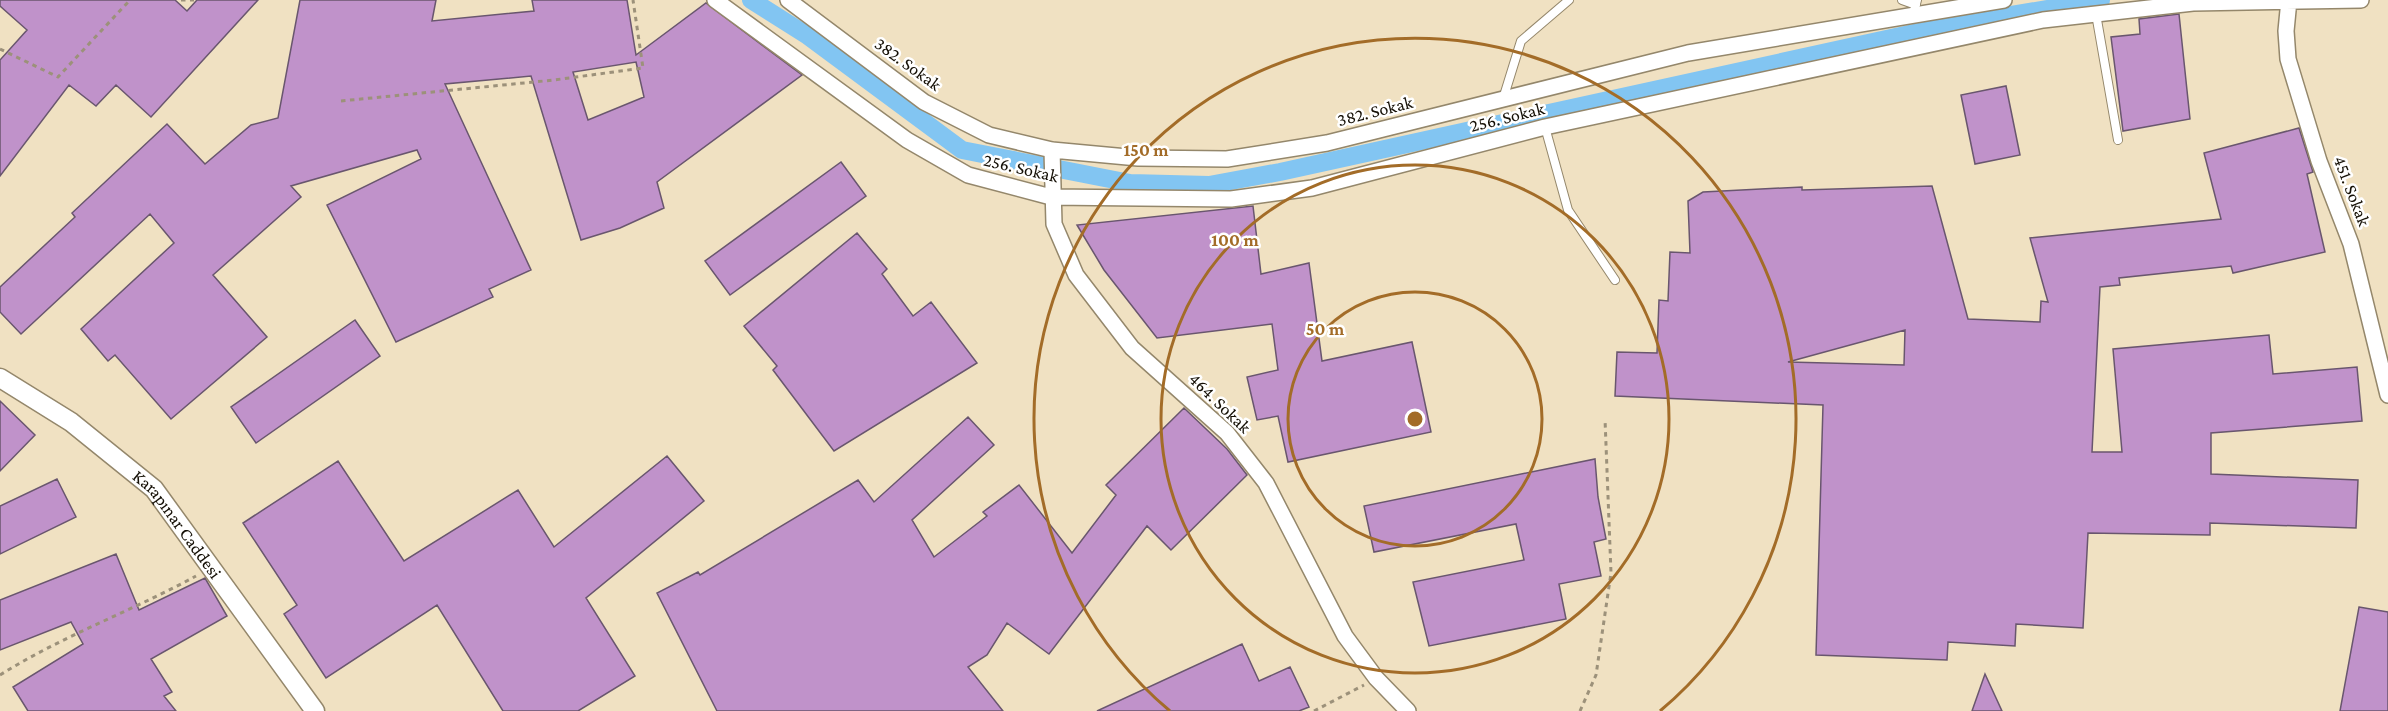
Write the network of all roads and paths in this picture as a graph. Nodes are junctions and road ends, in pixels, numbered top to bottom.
1 (130, 0) edge
2 (181, 0) edge
3 (194, 0) edge
4 (633, 0) edge
5 (715, 0) edge
6 (788, 0) edge
7 (1569, 0) edge
8 (1902, 0) edge
9 (2004, 0) edge
10 (2361, 0) edge
11 (2289, 2) edge
12 (1915, 7) edge
13 (2096, 12) junction
14 (0, 49) edge
15 (1503, 99) junction
16 (342, 101) dead end
17 (1545, 127) junction
18 (2118, 140) dead end
19 (1052, 151) junction
20 (1051, 190) junction
21 (1615, 280) dead end
22 (0, 378) edge
23 (2388, 395) edge
24 (1605, 419) dead end
25 (211, 568) junction
26 (0, 675) edge
27 (1376, 678) junction
28 (315, 711) edge
29 (1314, 711) edge
30 (1408, 711) edge
31 (1580, 711) edge

1 - 14 path
2 - 3 path
4 - 16 path
5 - 20 street, 256. Sokak
6 - 19 street, 382. Sokak
7 - 15 lane
8 - 12 lane
9 - 12 street, 382. Sokak
10 - 11 street, 256. Sokak
11 - 13 street, 256. Sokak
11 - 23 street, 451. Sokak
12 - 15 street, 382. Sokak
13 - 17 street, 256. Sokak
13 - 18 lane
15 - 19 street, 382. Sokak
17 - 20 street, 256. Sokak
17 - 21 lane
19 - 20 street, 464. Sokak
20 - 27 street, 464. Sokak
22 - 25 street, Karapınar Caddesi
24 - 31 path
25 - 26 path
25 - 28 street, Karapınar Caddesi
27 - 29 path
27 - 30 street, 464. Sokak

